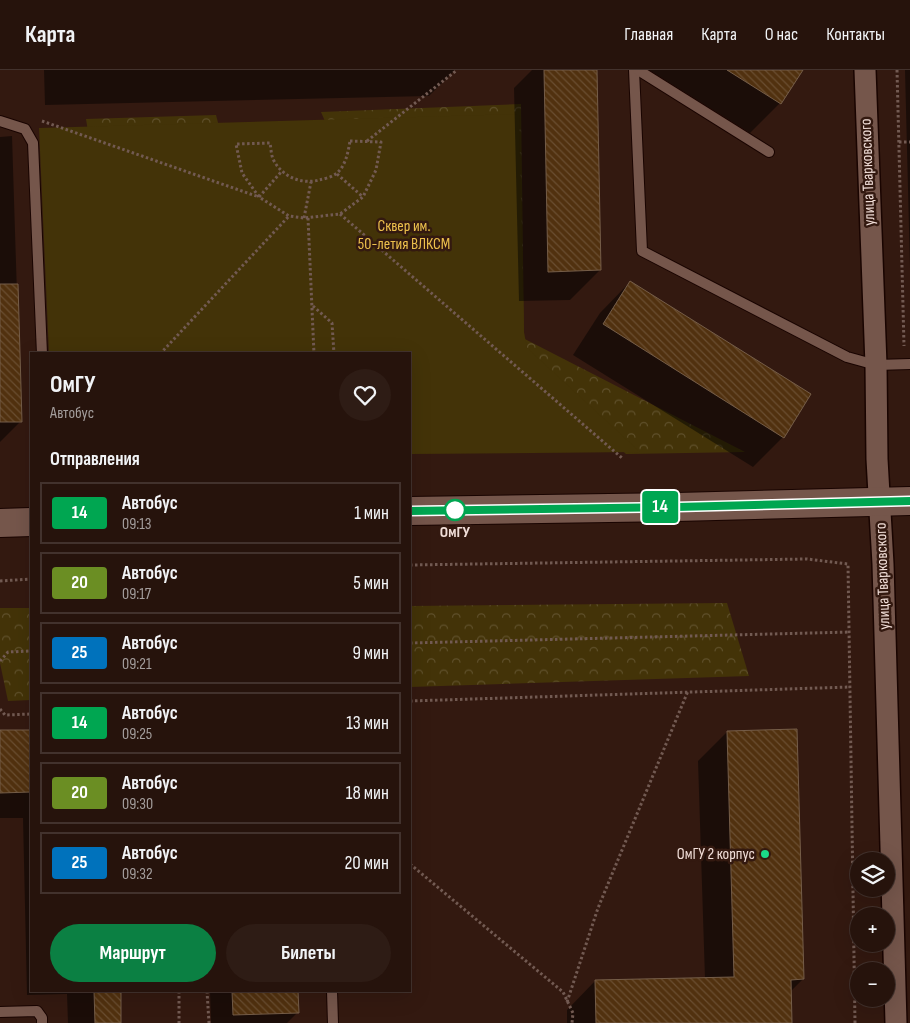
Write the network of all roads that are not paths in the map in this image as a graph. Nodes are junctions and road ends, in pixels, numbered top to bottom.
1 (634, 70) edge
2 (638, 70) edge
3 (865, 70) edge
4 (0, 121) edge
5 (769, 152) dead end
6 (42, 352) edge
7 (907, 364) edge
8 (876, 365) junction
9 (910, 502) edge
10 (880, 503) junction
11 (411, 511) edge
12 (30, 522) edge
13 (0, 523) edge
14 (332, 992) edge
15 (0, 1012) edge
16 (42, 1023) edge
17 (333, 1023) edge
18 (896, 1023) edge

1 - 8 lane
2 - 5 lane
3 - 8 street, улица Тварковского
4 - 6 lane
7 - 8 lane
8 - 10 street, улица Тварковского
9 - 10 main road
10 - 11 main road
10 - 18 street, улица Тварковского
12 - 13 main road
14 - 17 lane
15 - 16 lane

